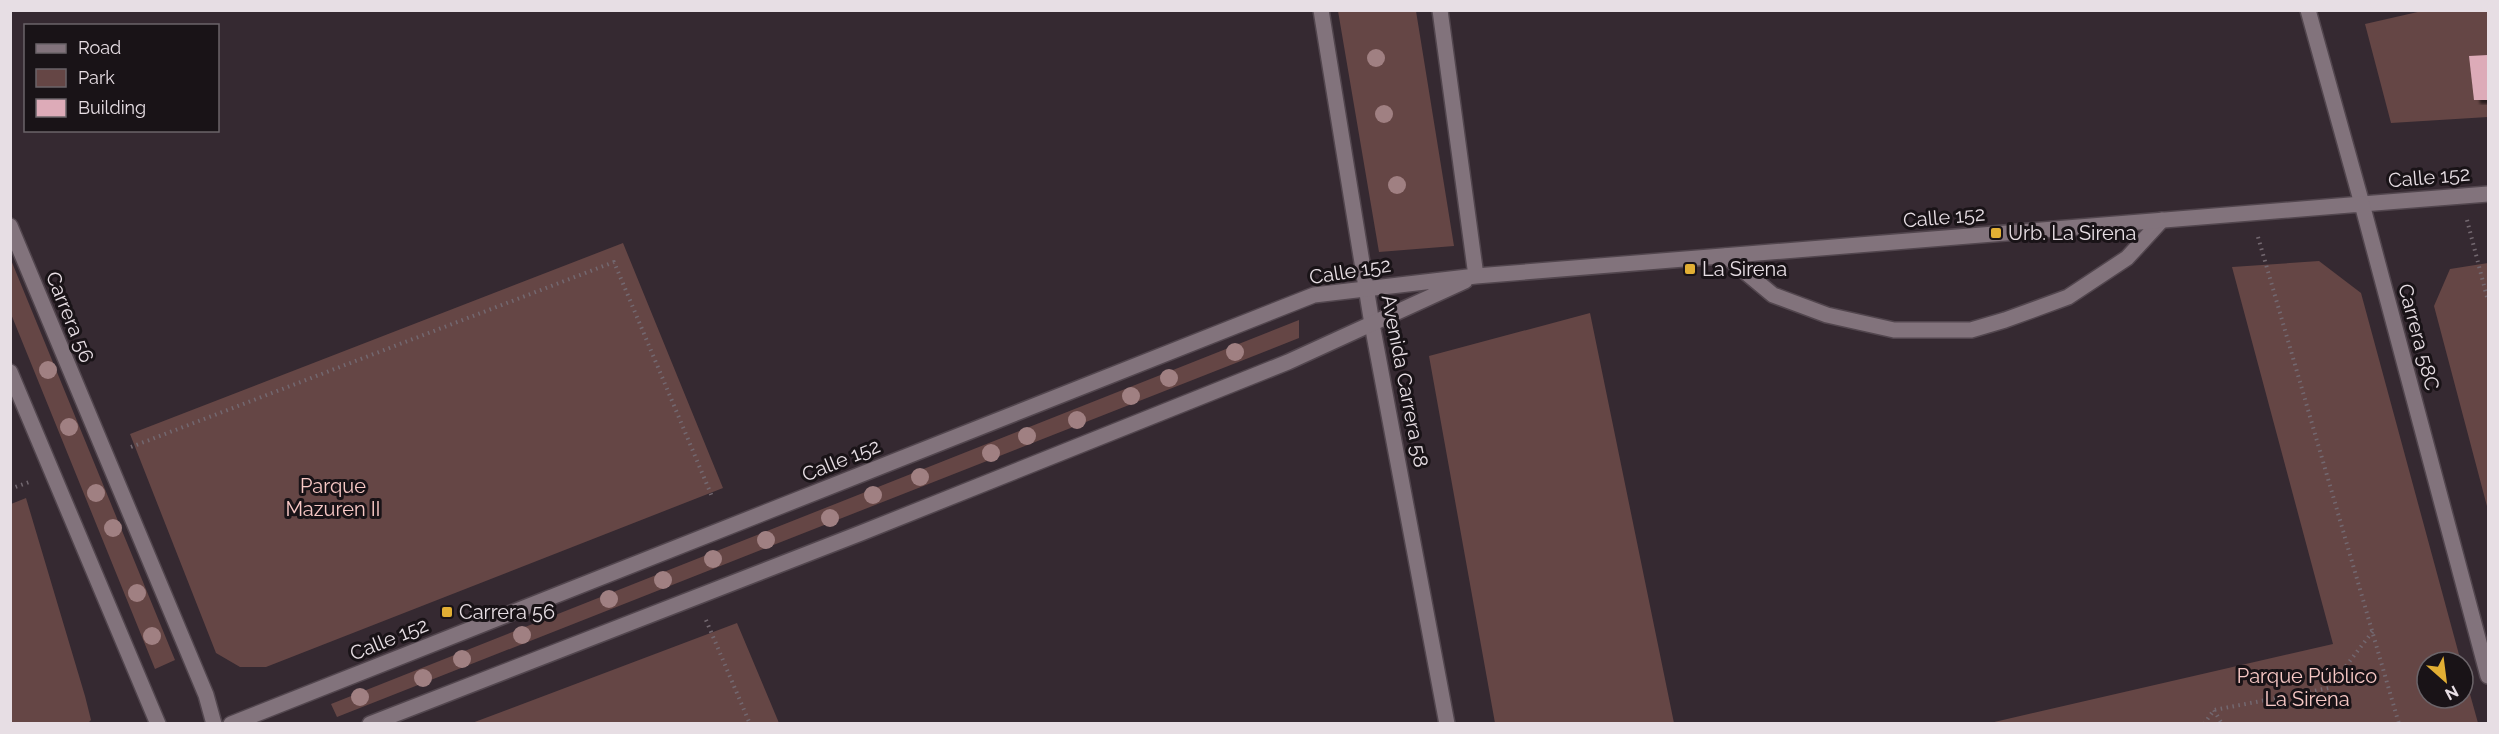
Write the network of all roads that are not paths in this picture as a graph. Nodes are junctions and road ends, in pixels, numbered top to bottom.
1 (1321, 10) edge
2 (1440, 10) edge
3 (2308, 10) edge
4 (2488, 194) edge
5 (2362, 204) junction
6 (2162, 220) junction
7 (10, 226) edge
8 (1726, 256) junction
9 (1476, 276) junction
10 (1366, 288) junction
11 (1372, 324) junction
12 (10, 372) edge
13 (2488, 676) edge
14 (158, 723) edge
15 (213, 723) edge
16 (231, 723) edge
17 (370, 723) edge
18 (1447, 723) edge

1 - 10 street, Avenida Carrera 58
2 - 9 street
3 - 5 street, Carrera 58C
4 - 5 street, Calle 152
5 - 6 street, Calle 152
5 - 13 street, Carrera 58C
6 - 8 street, Calle 152
6 - 8 street
7 - 15 street, Carrera 56
8 - 9 street, Calle 152
9 - 10 street, Calle 152
9 - 11 street, Calle 152
10 - 11 street, Avenida Carrera 58
10 - 16 street, Calle 152
11 - 17 street, Calle 152
11 - 18 street, Avenida Carrera 58
12 - 14 street

